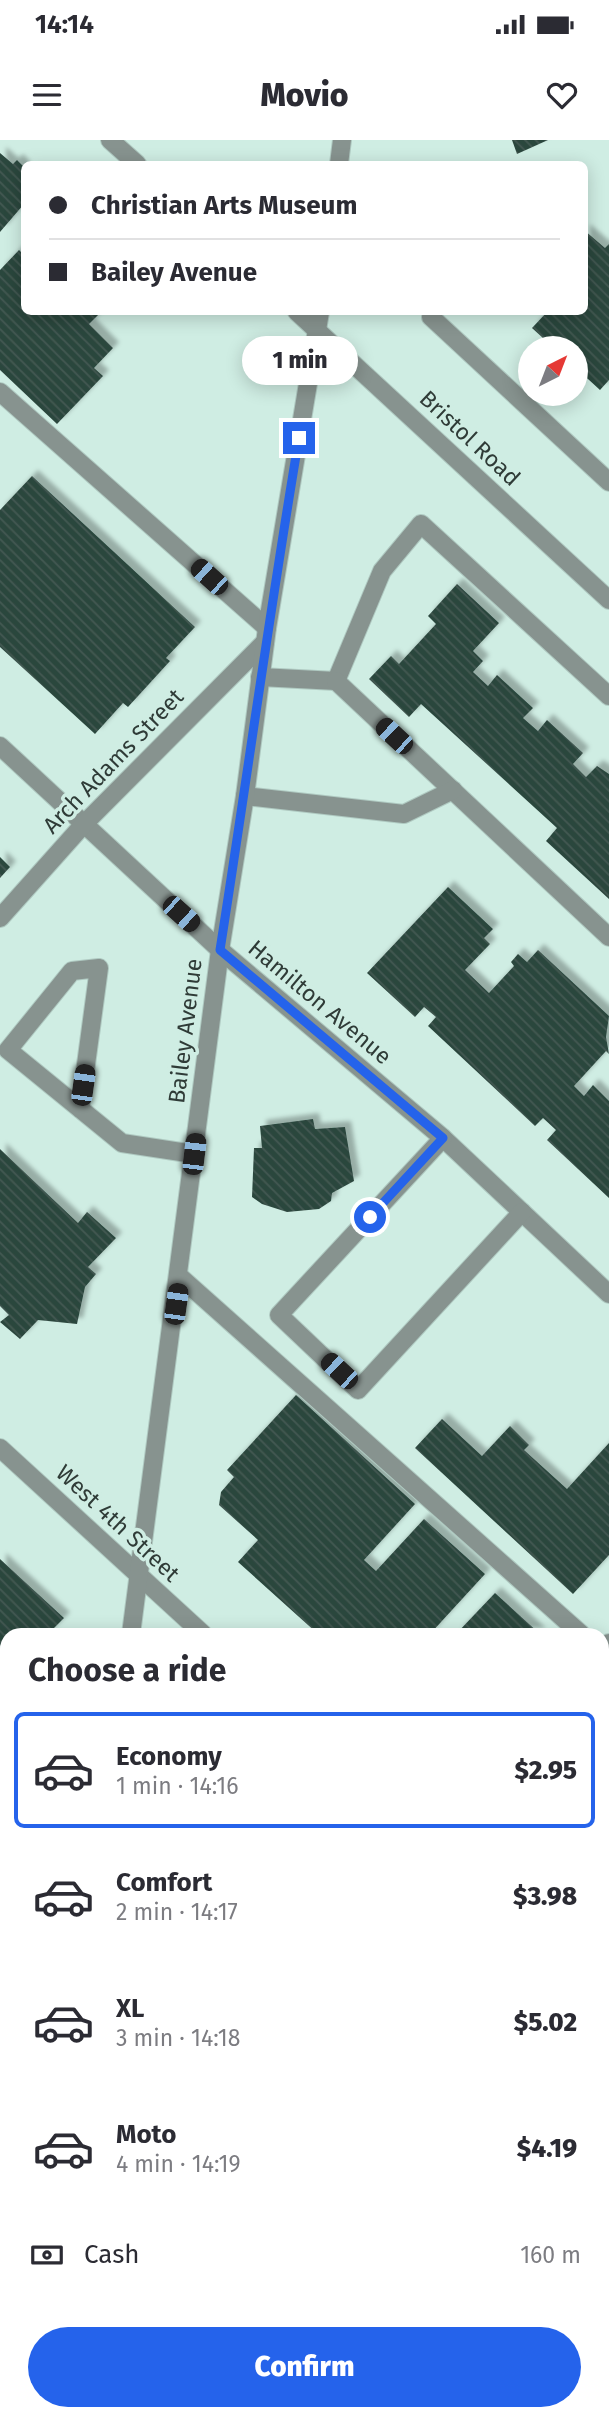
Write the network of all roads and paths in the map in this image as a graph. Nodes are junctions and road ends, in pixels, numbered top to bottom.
1 (110, 140) edge
2 (342, 140) edge
3 (134, 161) edge
4 (339, 161) edge
5 (300, 315) edge
6 (320, 315) edge
7 (433, 315) edge
8 (317, 330) junction
9 (0, 392) edge
10 (609, 482) edge
11 (607, 595) edge
12 (266, 635) junction
13 (260, 677) junction
14 (335, 681) junction
15 (609, 696) edge
16 (0, 746) edge
17 (453, 790) junction
18 (245, 796) junction
19 (83, 825) junction
20 (0, 919) edge
21 (609, 936) edge
22 (220, 950) junction
23 (80, 1109) junction
24 (443, 1138) junction
25 (194, 1154) junction
26 (522, 1212) junction
27 (179, 1276) junction
28 (609, 1294) edge
29 (0, 1448) edge
30 (139, 1577) junction
31 (132, 1628) edge
32 (196, 1628) edge
33 (574, 1628) edge

1 - 3 street
2 - 4 street
5 - 8 street, Bristol Road
6 - 8 street, Bailey Avenue
7 - 10 street
8 - 11 street, Bristol Road
8 - 12 street, Bailey Avenue
9 - 12 street
12 - 13 street, Bailey Avenue
12 - 19 street, Arch Adams Street
13 - 14 street
13 - 18 street, Bailey Avenue
14 - 15 street
14 - 17 street
16 - 19 street, Hamilton Avenue
17 - 18 street
17 - 21 street
18 - 22 street, Bailey Avenue
19 - 20 street, Arch Adams Street
19 - 22 street, Hamilton Avenue
22 - 24 street, Hamilton Avenue
22 - 25 street, Bailey Avenue
23 - 23 street
23 - 25 street
24 - 26 street, Hamilton Avenue
24 - 26 street
25 - 27 street, Bailey Avenue
26 - 28 street, Hamilton Avenue
27 - 30 street, Bailey Avenue
27 - 33 street
29 - 30 street, West 4th Street
30 - 31 street, Bailey Avenue
30 - 32 street, West 4th Street

